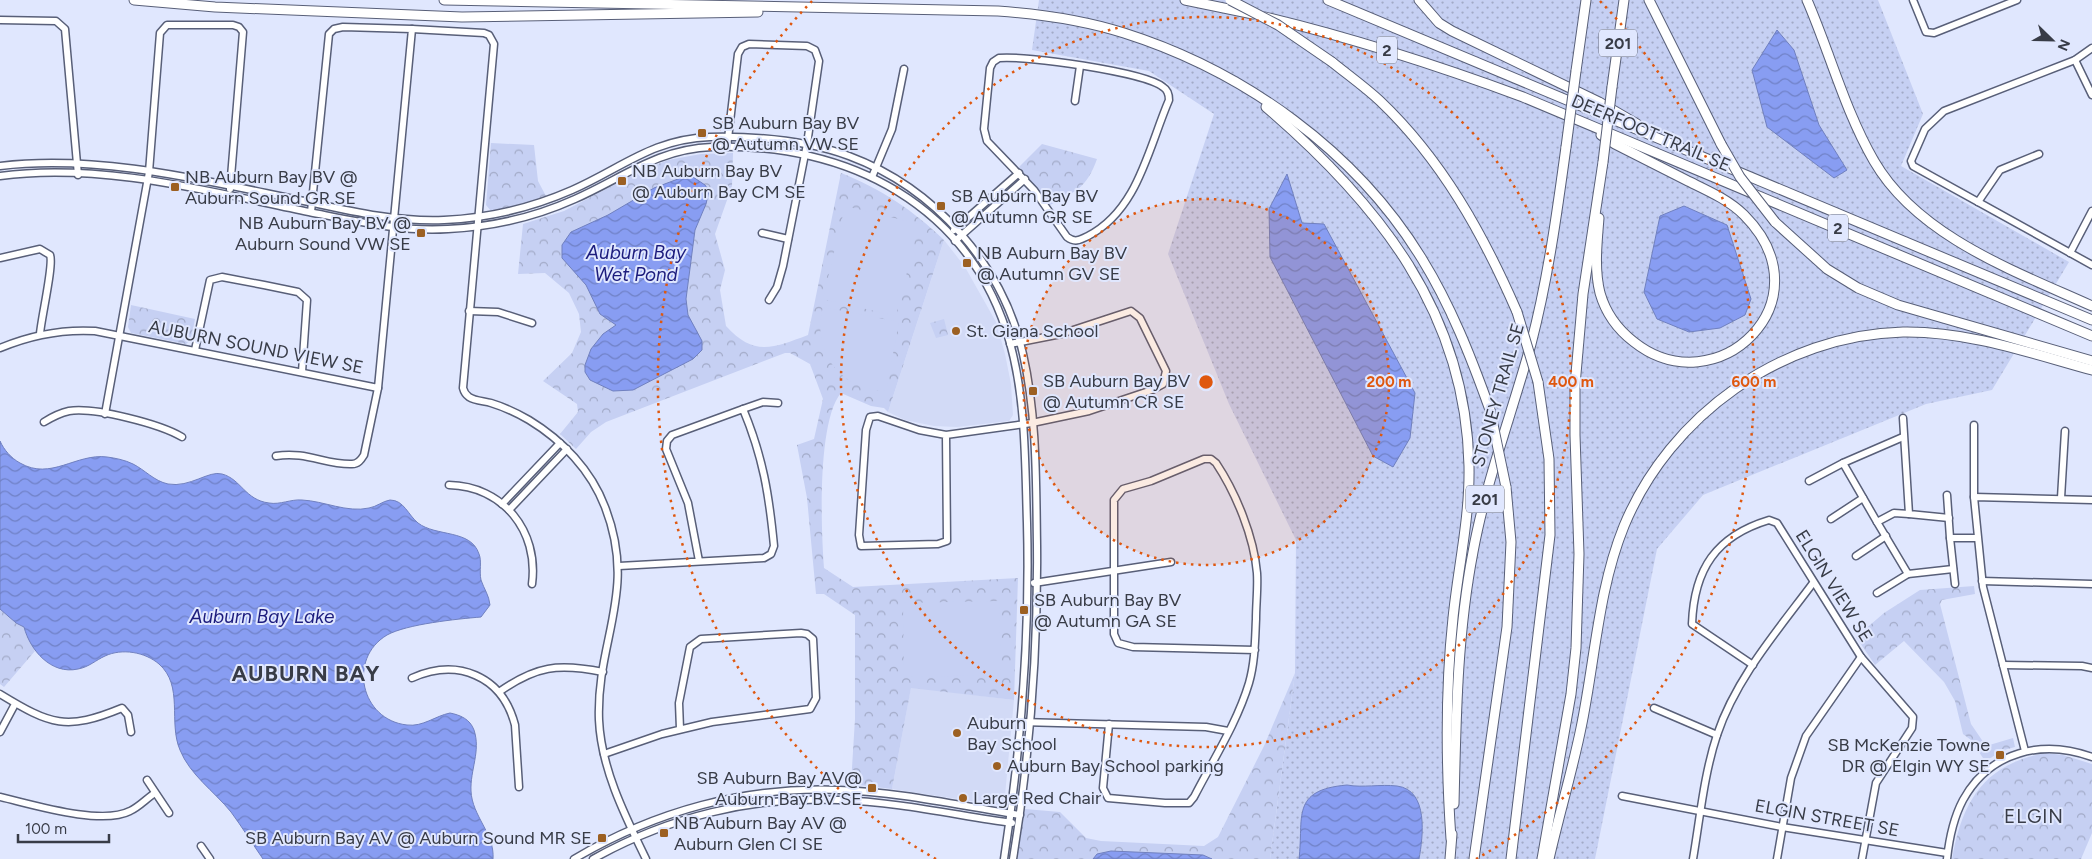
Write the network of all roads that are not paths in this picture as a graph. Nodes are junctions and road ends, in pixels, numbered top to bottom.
1 (134, 0) edge
2 (444, 0) edge
3 (1185, 0) edge
4 (1230, 0) edge
5 (1328, 0) edge
6 (1419, 0) edge
7 (1580, 0) edge
8 (1586, 0) edge
9 (1624, 0) edge
10 (1649, 0) edge
11 (1807, 0) edge
12 (1913, 0) edge
13 (2017, 0) edge
14 (810, 8) junction
15 (0, 20) edge
16 (412, 29) junction
17 (2092, 48) edge
18 (1578, 59) junction
19 (2075, 60) junction
20 (1080, 66) junction
21 (904, 69) dead end
22 (1243, 88) junction
23 (2092, 95) edge
24 (1075, 102) dead end
25 (1582, 122) junction
26 (728, 137) junction
27 (1661, 139) junction
28 (808, 144) junction
29 (727, 147) junction
30 (806, 154) junction
31 (2039, 154) dead end
32 (1602, 164) junction
33 (77, 165) junction
34 (0, 166) edge
35 (877, 168) junction
36 (149, 172) junction
37 (1019, 172) junction
38 (78, 174) junction
39 (0, 176) edge
40 (872, 177) junction
41 (1025, 179) junction
42 (148, 181) junction
43 (230, 186) junction
44 (229, 196) junction
45 (1978, 202) junction
46 (312, 203) junction
47 (2092, 211) edge
48 (311, 212) junction
49 (478, 217) junction
50 (394, 218) junction
51 (477, 227) junction
52 (394, 228) junction
53 (956, 228) junction
54 (762, 234) dead end
55 (949, 235) junction
56 (962, 235) junction
57 (788, 239) junction
58 (955, 241) junction
59 (2070, 253) junction
60 (0, 258) edge
61 (2092, 265) edge
62 (769, 300) dead end
63 (2092, 306) edge
64 (469, 311) junction
65 (2092, 320) edge
66 (532, 322) dead end
67 (40, 334) junction
68 (119, 335) junction
69 (2092, 336) edge
70 (1020, 343) junction
71 (1010, 344) junction
72 (0, 348) edge
73 (195, 350) junction
74 (2092, 361) edge
75 (2092, 370) edge
76 (302, 372) junction
77 (378, 388) junction
78 (778, 403) dead end
79 (743, 409) junction
80 (105, 414) junction
81 (1902, 418) dead end
82 (44, 422) dead end
83 (1032, 423) junction
84 (1022, 424) junction
85 (1974, 425) dead end
86 (2065, 431) dead end
87 (946, 434) junction
88 (182, 437) dead end
89 (1903, 437) junction
90 (560, 443) junction
91 (567, 449) junction
92 (276, 456) dead end
93 (1843, 463) junction
94 (1809, 481) dead end
95 (449, 485) dead end
96 (1948, 495) dead end
97 (1974, 497) junction
98 (1863, 498) junction
99 (2061, 498) junction
100 (2092, 500) edge
101 (502, 504) junction
102 (509, 510) junction
103 (1909, 514) junction
104 (1831, 518) dead end
105 (1948, 518) junction
106 (1877, 522) junction
107 (1886, 536) junction
108 (1950, 538) junction
109 (1977, 538) junction
110 (1856, 556) dead end
111 (698, 561) junction
112 (1171, 562) dead end
113 (619, 566) junction
114 (1953, 569) junction
115 (1115, 571) junction
116 (1908, 574) junction
117 (1982, 581) junction
118 (1037, 582) junction
119 (1813, 583) junction
120 (532, 584) dead end
121 (1027, 584) junction
122 (1955, 584) dead end
123 (2092, 584) edge
124 (1876, 593) dead end
125 (1255, 650) junction
126 (1861, 657) junction
127 (1753, 665) junction
128 (2002, 665) junction
129 (2092, 668) edge
130 (603, 672) junction
131 (412, 678) dead end
132 (498, 692) junction
133 (0, 694) edge
134 (15, 704) junction
135 (1654, 708) dead end
136 (1021, 722) junction
137 (1030, 723) junction
138 (1109, 724) junction
139 (680, 729) junction
140 (1228, 731) junction
141 (0, 732) edge
142 (131, 732) dead end
143 (1717, 735) junction
144 (2025, 751) junction
145 (604, 754) junction
146 (2092, 757) edge
147 (147, 780) dead end
148 (519, 787) dead end
149 (155, 792) junction
150 (1622, 796) dead end
151 (0, 797) edge
152 (1701, 810) junction
153 (169, 813) dead end
154 (1011, 813) junction
155 (1020, 815) junction
156 (1010, 823) junction
157 (1019, 824) junction
158 (1782, 827) junction
159 (633, 828) junction
160 (637, 837) junction
161 (1451, 840) junction
162 (1865, 841) junction
163 (201, 846) dead end
164 (1947, 856) edge
165 (210, 859) edge
166 (574, 859) edge
167 (593, 859) edge
168 (646, 859) edge
169 (1004, 859) edge
170 (1013, 859) edge
171 (1450, 859) edge
172 (1474, 859) edge
173 (1511, 859) edge
174 (1542, 859) edge
175 (1549, 859) edge
176 (1693, 859) edge
177 (1777, 859) edge
178 (1862, 859) edge

1 - 14 highway
2 - 14 highway
3 - 25 highway, DEERFOOT TRAIL SE / 2
4 - 173 highway, bridge
5 - 27 highway, DEERFOOT TRAIL SE / 2
6 - 27 highway
7 - 18 highway
8 - 18 highway, STONEY TRAIL SE / 201
9 - 32 highway, 201, bridge
10 - 74 highway, bridge
11 - 63 highway
12 - 13 street
14 - 22 highway
15 - 33 street
16 - 46 street
16 - 49 street
16 - 50 street, AUBURN SOUND VIEW SE
17 - 19 street
18 - 161 highway, STONEY TRAIL SE / 201, bridge
19 - 23 street
19 - 45 street
20 - 24 street
20 - 37 street
20 - 41 street
21 - 35 street
22 - 161 highway
22 - 172 highway, bridge
25 - 32 highway
25 - 69 highway, DEERFOOT TRAIL SE / 2
26 - 28 street
26 - 28 street
26 - 29 street
26 - 49 street
27 - 65 highway, DEERFOOT TRAIL SE / 2
28 - 30 street
28 - 35 street
29 - 30 street
29 - 51 street
30 - 40 street
30 - 57 street
31 - 45 street
32 - 174 highway, 201
33 - 34 street
33 - 36 street
33 - 38 street
35 - 40 street
35 - 53 street
36 - 42 street
36 - 43 street
36 - 43 street
37 - 41 street
37 - 53 street
38 - 39 street
38 - 42 street
40 - 55 street
41 - 56 street
42 - 44 street
42 - 68 street
43 - 44 street
43 - 46 street
44 - 48 street
45 - 59 street
46 - 48 street
46 - 50 street
47 - 59 street
48 - 52 street
49 - 50 street
49 - 51 street
50 - 52 street, AUBURN SOUND VIEW SE
51 - 52 street
51 - 64 street
52 - 77 street, AUBURN SOUND VIEW SE
53 - 55 street
53 - 56 street
54 - 57 street
55 - 58 street
56 - 58 street
56 - 70 street
57 - 62 street
58 - 71 street
59 - 61 street
60 - 67 street
64 - 66 street
64 - 90 street
67 - 68 street, AUBURN SOUND VIEW SE
67 - 72 street, AUBURN SOUND VIEW SE
68 - 73 street, AUBURN SOUND VIEW SE
68 - 80 street
70 - 71 street
70 - 83 street
70 - 83 street
71 - 84 street
73 - 76 street, AUBURN SOUND VIEW SE
73 - 76 street
75 - 175 highway
76 - 77 street, AUBURN SOUND VIEW SE
77 - 92 street
78 - 79 street
79 - 111 street
79 - 111 street
80 - 82 street
80 - 88 street
81 - 89 street
83 - 84 street
83 - 118 street
84 - 87 street
84 - 121 street
85 - 97 street
86 - 99 street
87 - 87 street
89 - 93 street
89 - 103 street
90 - 91 street
90 - 101 street
91 - 102 street
91 - 113 street
93 - 94 street
93 - 98 street
95 - 101 street
96 - 105 street
97 - 99 street
97 - 109 street
98 - 104 street
98 - 106 street
99 - 100 street
101 - 102 street
102 - 120 street
103 - 105 street
103 - 106 street
105 - 108 street
106 - 107 street
107 - 110 street
107 - 116 street
108 - 109 street
108 - 114 street
109 - 117 street
111 - 113 street
112 - 115 street
113 - 130 street
114 - 116 street
114 - 122 street
115 - 118 street
115 - 125 street
115 - 125 street
116 - 124 street
117 - 123 street
117 - 128 street
118 - 121 street
118 - 137 street
119 - 126 street, ELGIN VIEW SE
119 - 127 street
119 - 127 street, ELGIN VIEW SE
121 - 136 street
125 - 140 street
126 - 158 street
126 - 162 street, ELGIN VIEW SE
127 - 143 street
128 - 129 street
128 - 144 street
130 - 132 street
130 - 145 street
131 - 132 street
132 - 148 street
133 - 134 street
134 - 141 street
134 - 142 street
135 - 143 street
136 - 137 street
136 - 154 street
137 - 138 street
137 - 155 street
138 - 140 street
138 - 140 street
139 - 139 street
139 - 145 street
143 - 152 street
144 - 146 street
144 - 164 street
145 - 159 street
147 - 149 street
149 - 151 street
149 - 153 street
150 - 152 street, ELGIN STREET SE
152 - 158 street, ELGIN STREET SE
152 - 176 street
154 - 155 street
154 - 156 street
154 - 159 street
155 - 157 street
156 - 157 street
156 - 160 street
156 - 169 street
157 - 170 street
158 - 162 street, ELGIN STREET SE
158 - 177 street
159 - 160 street
159 - 166 street
160 - 167 street
160 - 168 street
161 - 171 highway, STONEY TRAIL SE / 201
162 - 164 street, ELGIN STREET SE
162 - 178 street, ELGIN VIEW SE
163 - 165 street

